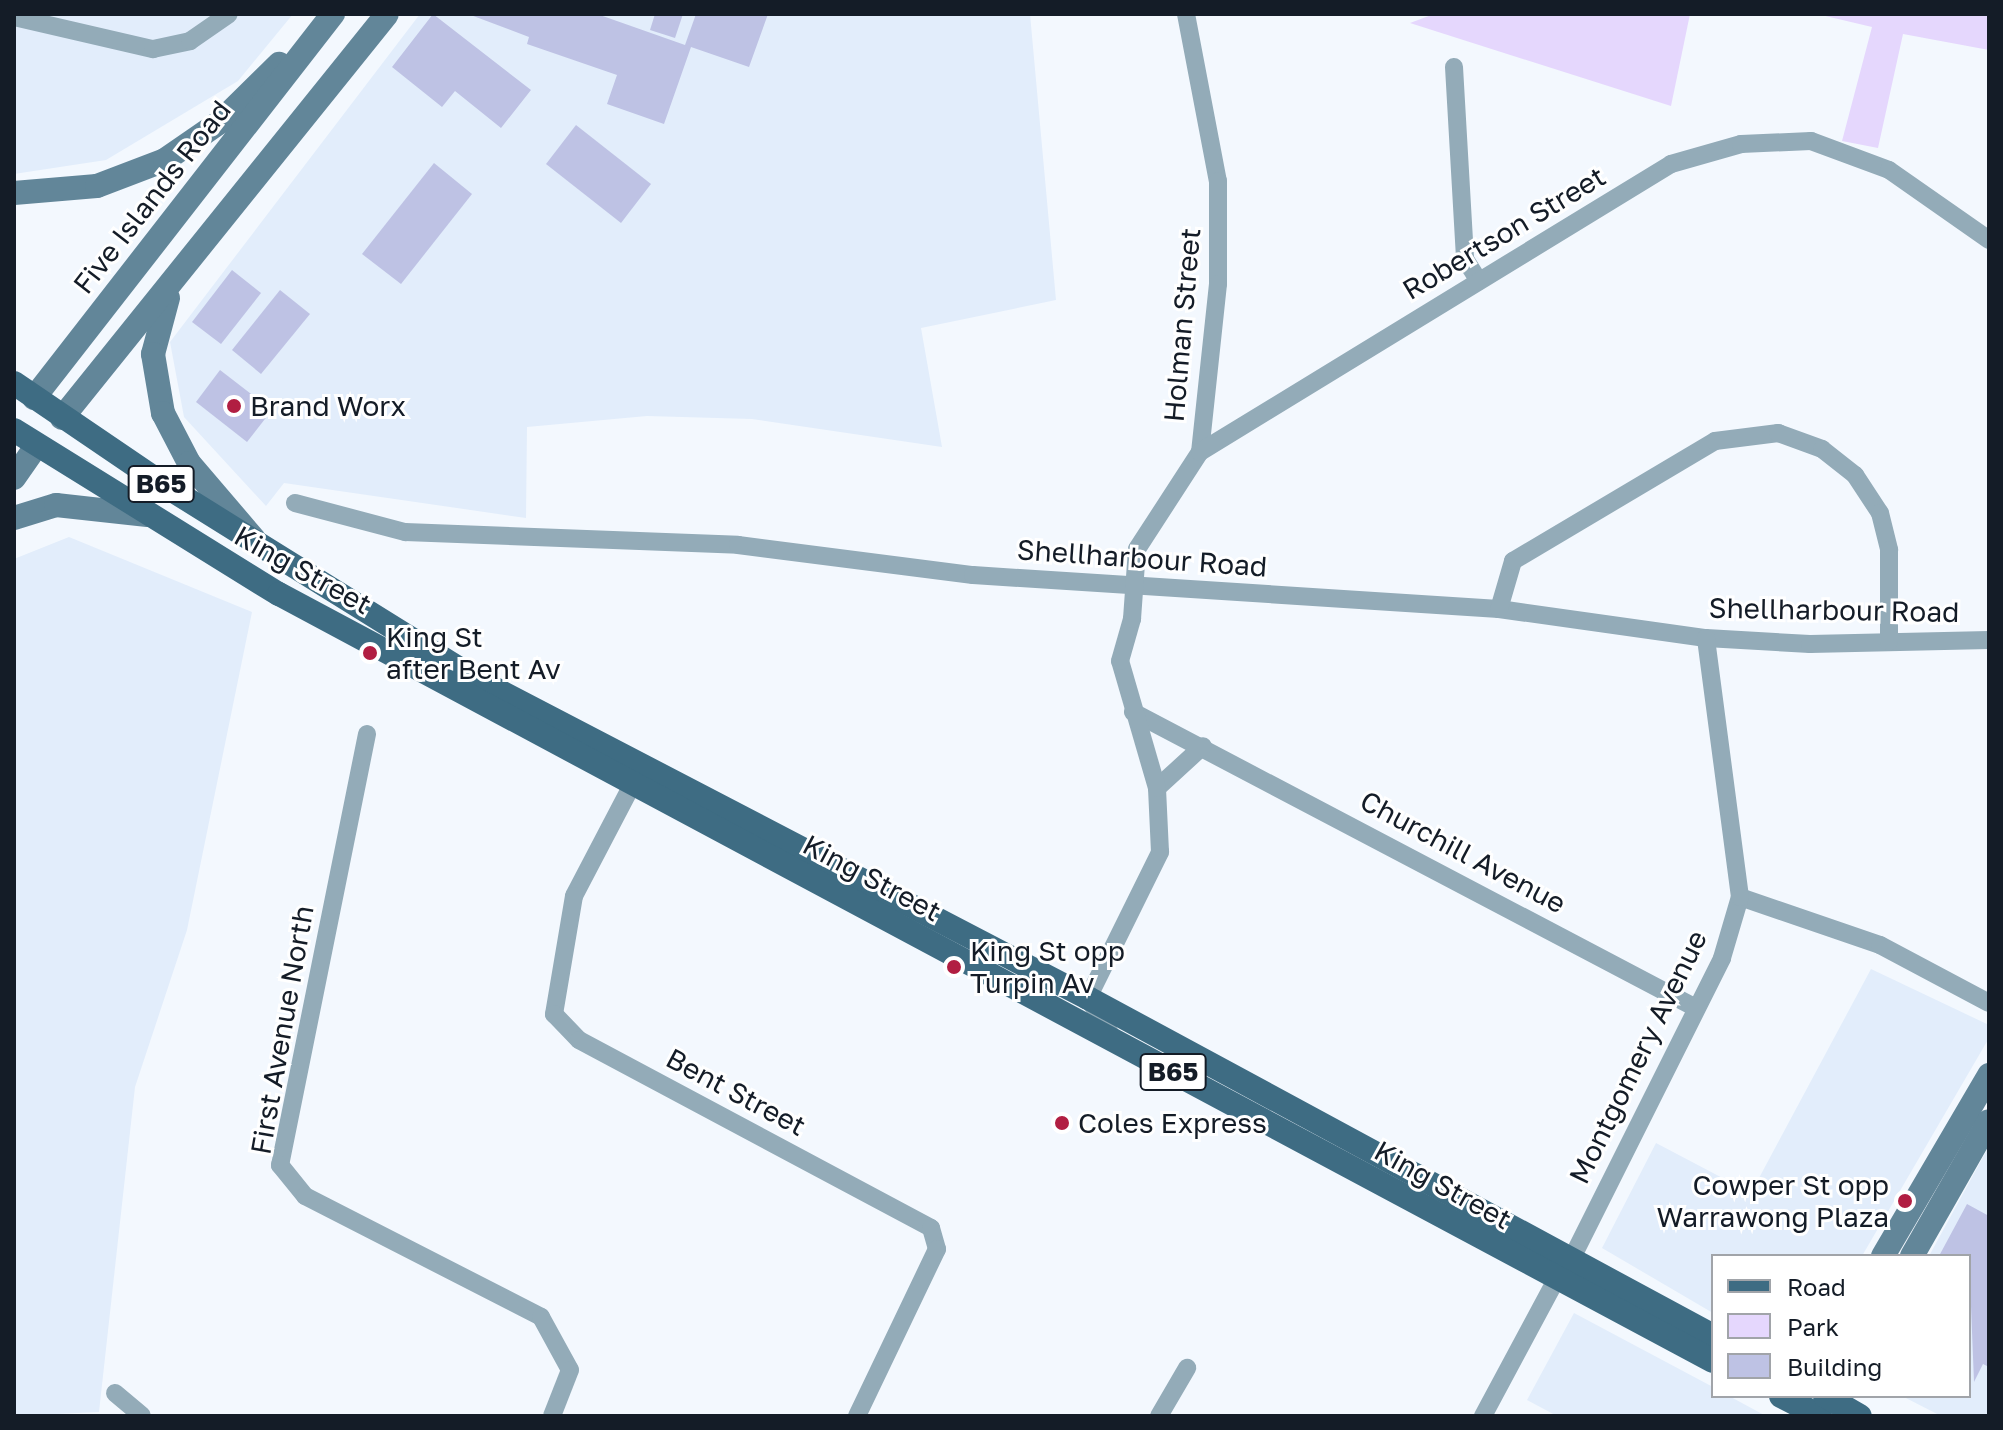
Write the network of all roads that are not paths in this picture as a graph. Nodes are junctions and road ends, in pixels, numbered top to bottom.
1 (229, 14) edge
2 (331, 14) edge
3 (387, 14) edge
4 (1186, 14) edge
5 (14, 17) edge
6 (1454, 67) dead end
7 (14, 193) edge
8 (1989, 240) edge
9 (181, 271) junction
10 (1479, 281) junction
11 (14, 383) edge
12 (34, 398) junction
13 (62, 418) junction
14 (14, 429) edge
15 (37, 445) junction
16 (1200, 452) junction
17 (14, 478) edge
18 (295, 503) dead end
19 (147, 515) junction
20 (14, 518) edge
21 (263, 548) junction
22 (1133, 586) junction
23 (1499, 609) junction
24 (1706, 638) junction
25 (1989, 640) edge
26 (1889, 642) junction
27 (1133, 712) junction
28 (367, 734) dead end
29 (1203, 746) junction
30 (632, 785) junction
31 (1157, 788) junction
32 (1740, 897) junction
33 (1088, 998) junction
34 (1989, 1003) edge
35 (1696, 1008) junction
36 (1118, 1043) junction
37 (1989, 1075) edge
38 (1989, 1121) edge
39 (1514, 1227) junction
40 (1884, 1254) edge
41 (1913, 1254) edge
42 (1572, 1258) junction
43 (1556, 1280) junction
44 (1711, 1335) edge
45 (1711, 1360) edge
46 (1187, 1368) dead end
47 (115, 1393) dead end
48 (1815, 1405) edge
49 (142, 1416) edge
50 (552, 1416) edge
51 (857, 1416) edge
52 (1159, 1416) edge
53 (1483, 1416) edge
54 (1860, 1416) edge

1 - 5 street
2 - 7 main road
2 - 12 main road, Five Islands Road
3 - 9 main road
4 - 16 street, Holman Street
6 - 10 street
8 - 10 street, Robertson Street
9 - 13 main road
9 - 21 main road
10 - 16 street, Robertson Street
11 - 12 main road, B65
12 - 13 main road, King Street / B65
12 - 14 main road
13 - 15 main road
13 - 21 main road, King Street / B65
14 - 15 main road, King Street / B65
15 - 17 main road
15 - 19 main road, King Street / B65
16 - 22 street, Robertson Street
18 - 22 street, Shellharbour Road
19 - 20 main road
19 - 30 main road, King Street / B65
21 - 33 main road, King Street / B65
22 - 23 street, Shellharbour Road
22 - 27 street, Robertson Street
23 - 24 street, Shellharbour Road
23 - 26 street
24 - 26 street, Shellharbour Road
24 - 32 street, Montgomery Avenue
25 - 26 street, Shellharbour Road
27 - 29 street, Churchill Avenue
27 - 31 street, Robertson Street
28 - 50 street, First Avenue North
29 - 31 street
29 - 35 street, Churchill Avenue
30 - 36 main road, King Street / B65
30 - 51 street, Bent Street
31 - 33 street, Robertson Street
32 - 34 street
32 - 35 street, Montgomery Avenue
33 - 36 street
33 - 39 main road, King Street / B65
35 - 42 street, Montgomery Avenue
36 - 43 main road, King Street / B65
37 - 40 main road
38 - 41 main road
39 - 42 main road, King Street / B65
39 - 43 street
42 - 44 main road, King Street / B65
43 - 45 main road, King Street / B65
43 - 53 street
46 - 52 street
47 - 49 street
48 - 54 main road

